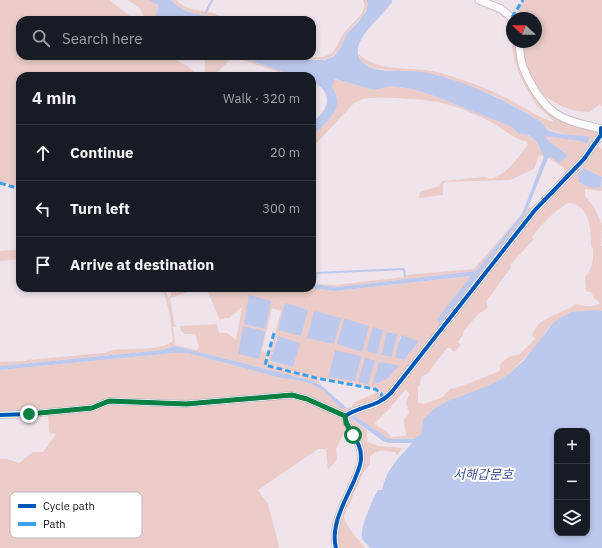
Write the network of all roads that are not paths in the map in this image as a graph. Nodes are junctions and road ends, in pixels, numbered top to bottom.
1 (479, 0) edge
2 (506, 13) edge
3 (520, 48) edge
4 (601, 132) edge
5 (0, 415) edge
6 (345, 416) junction
7 (336, 548) edge

1 - 2 street
3 - 4 street
4 - 6 street
5 - 6 street
6 - 7 street

